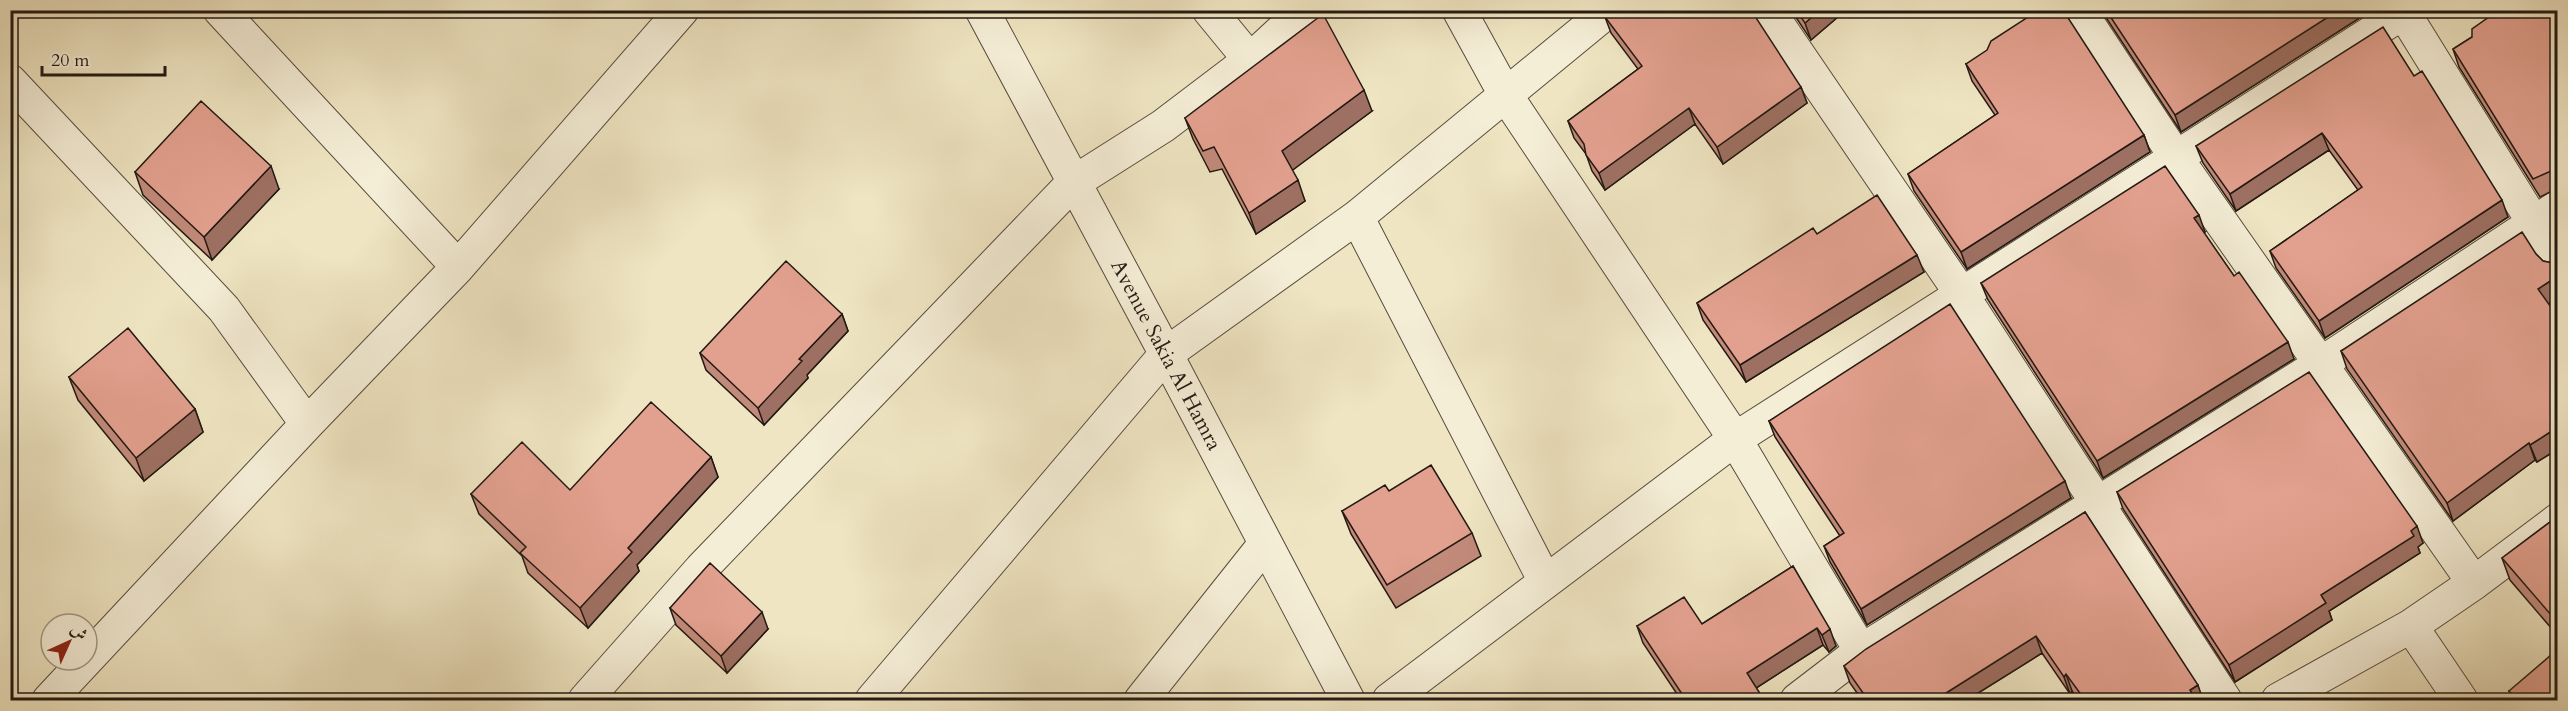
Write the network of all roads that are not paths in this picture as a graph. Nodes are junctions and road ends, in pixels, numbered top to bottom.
1 (220, 10) edge
2 (682, 10) edge
3 (982, 10) edge
4 (1209, 10) edge
5 (1304, 10) edge
6 (1459, 10) edge
7 (1609, 10) edge
8 (1768, 10) edge
9 (2079, 10) edge
10 (2404, 11) edge
11 (1250, 60) junction
12 (10, 81) edge
13 (1505, 94) junction
14 (2176, 159) junction
15 (1073, 183) junction
16 (2546, 214) edge
17 (1358, 217) junction
18 (2558, 261) edge
19 (458, 267) junction
20 (1962, 295) junction
21 (1166, 354) junction
22 (2319, 365) junction
23 (307, 424) junction
24 (1735, 439) junction
25 (2096, 505) junction
26 (2558, 520) edge
27 (1265, 544) junction
28 (1545, 581) junction
29 (2474, 583) junction
30 (2411, 626) junction
31 (1861, 651) junction
32 (49, 700) edge
33 (585, 700) edge
34 (872, 700) edge
35 (1141, 700) edge
36 (1348, 700) edge
37 (1389, 700) edge
38 (1797, 700) edge
39 (2225, 700) edge
40 (2278, 700) edge
41 (2461, 700) edge

1 - 19 street
2 - 19 street
3 - 15 street, Avenue Sakia Al Hamra
4 - 11 street
5 - 11 street
6 - 13 street
7 - 13 street
8 - 20 street
9 - 14 street
10 - 14 street
10 - 16 street
11 - 15 street
12 - 23 street
13 - 17 street
13 - 24 street
14 - 20 street
14 - 22 street
15 - 21 street, Avenue Sakia Al Hamra
15 - 33 street
16 - 18 street
16 - 22 street
17 - 21 street
17 - 28 street
19 - 23 street
20 - 24 street
20 - 25 street
21 - 27 street, Avenue Sakia Al Hamra
21 - 34 street
22 - 25 street
22 - 29 street
23 - 32 street
24 - 28 street
24 - 31 street
25 - 31 street
25 - 39 street
26 - 29 street
27 - 35 street
27 - 36 street, Avenue Sakia Al Hamra
28 - 37 street
29 - 30 street
30 - 40 street
30 - 41 street
31 - 38 street

